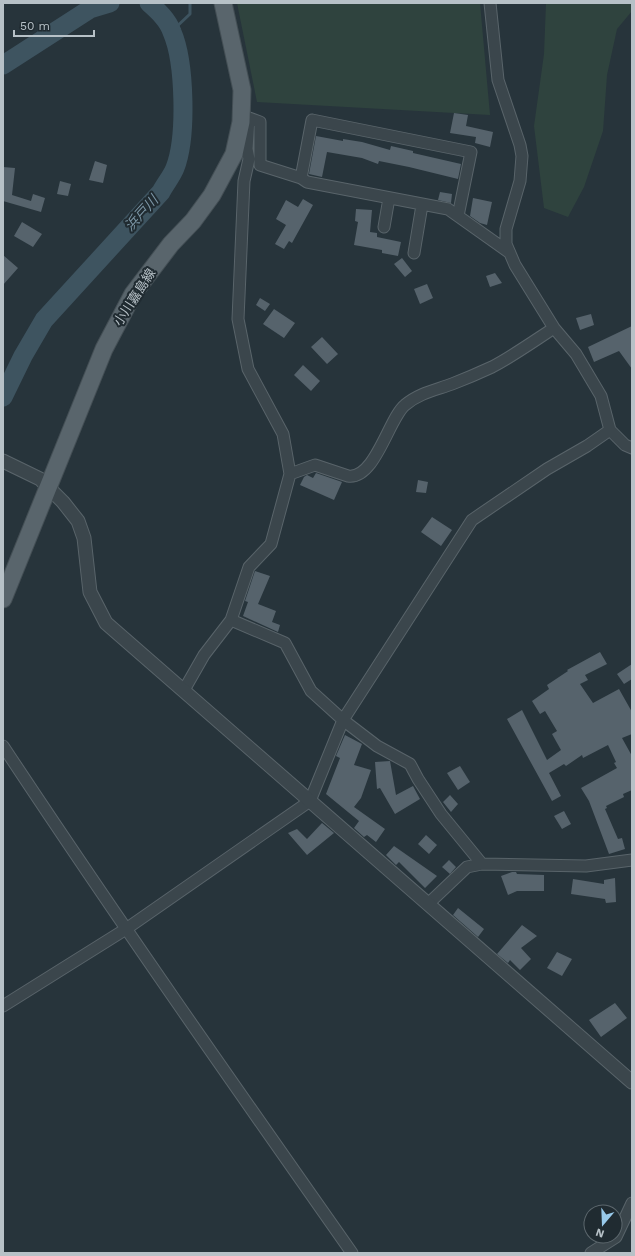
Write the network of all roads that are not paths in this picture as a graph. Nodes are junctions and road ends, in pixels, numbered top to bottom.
1 (223, 3) edge
2 (490, 3) edge
3 (245, 116) junction
4 (241, 147) junction
5 (301, 178) junction
6 (389, 198) junction
7 (422, 205) junction
8 (458, 216) junction
9 (384, 227) dead end
10 (414, 253) dead end
11 (510, 253) junction
12 (554, 328) junction
13 (610, 430) junction
14 (632, 448) edge
15 (3, 461) edge
16 (290, 474) junction
17 (48, 486) junction
18 (3, 598) edge
19 (231, 620) junction
20 (184, 690) junction
21 (343, 720) junction
22 (3, 746) edge
23 (310, 801) junction
24 (632, 860) edge
25 (482, 864) junction
26 (428, 904) junction
27 (126, 929) junction
28 (3, 1006) edge
29 (632, 1082) edge
30 (632, 1203) edge
31 (352, 1253) edge
32 (591, 1253) edge

1 - 3 main road, 小川嘉島線
2 - 11 street
3 - 4 main road, 小川嘉島線
3 - 5 street
4 - 16 street
4 - 17 main road, 小川嘉島線
5 - 6 street
5 - 8 street
6 - 7 street
6 - 9 street
7 - 8 street
7 - 10 street
8 - 11 street
11 - 12 street
12 - 13 street
12 - 16 street
13 - 14 street
13 - 21 street
15 - 17 street
16 - 19 street
17 - 18 main road, 小川嘉島線
17 - 20 street
19 - 20 street
19 - 21 street
20 - 23 street
21 - 23 street
21 - 25 street
22 - 27 street
23 - 26 street
23 - 27 street
24 - 25 street
25 - 26 street
26 - 29 street
27 - 28 street
27 - 31 street
30 - 32 street

